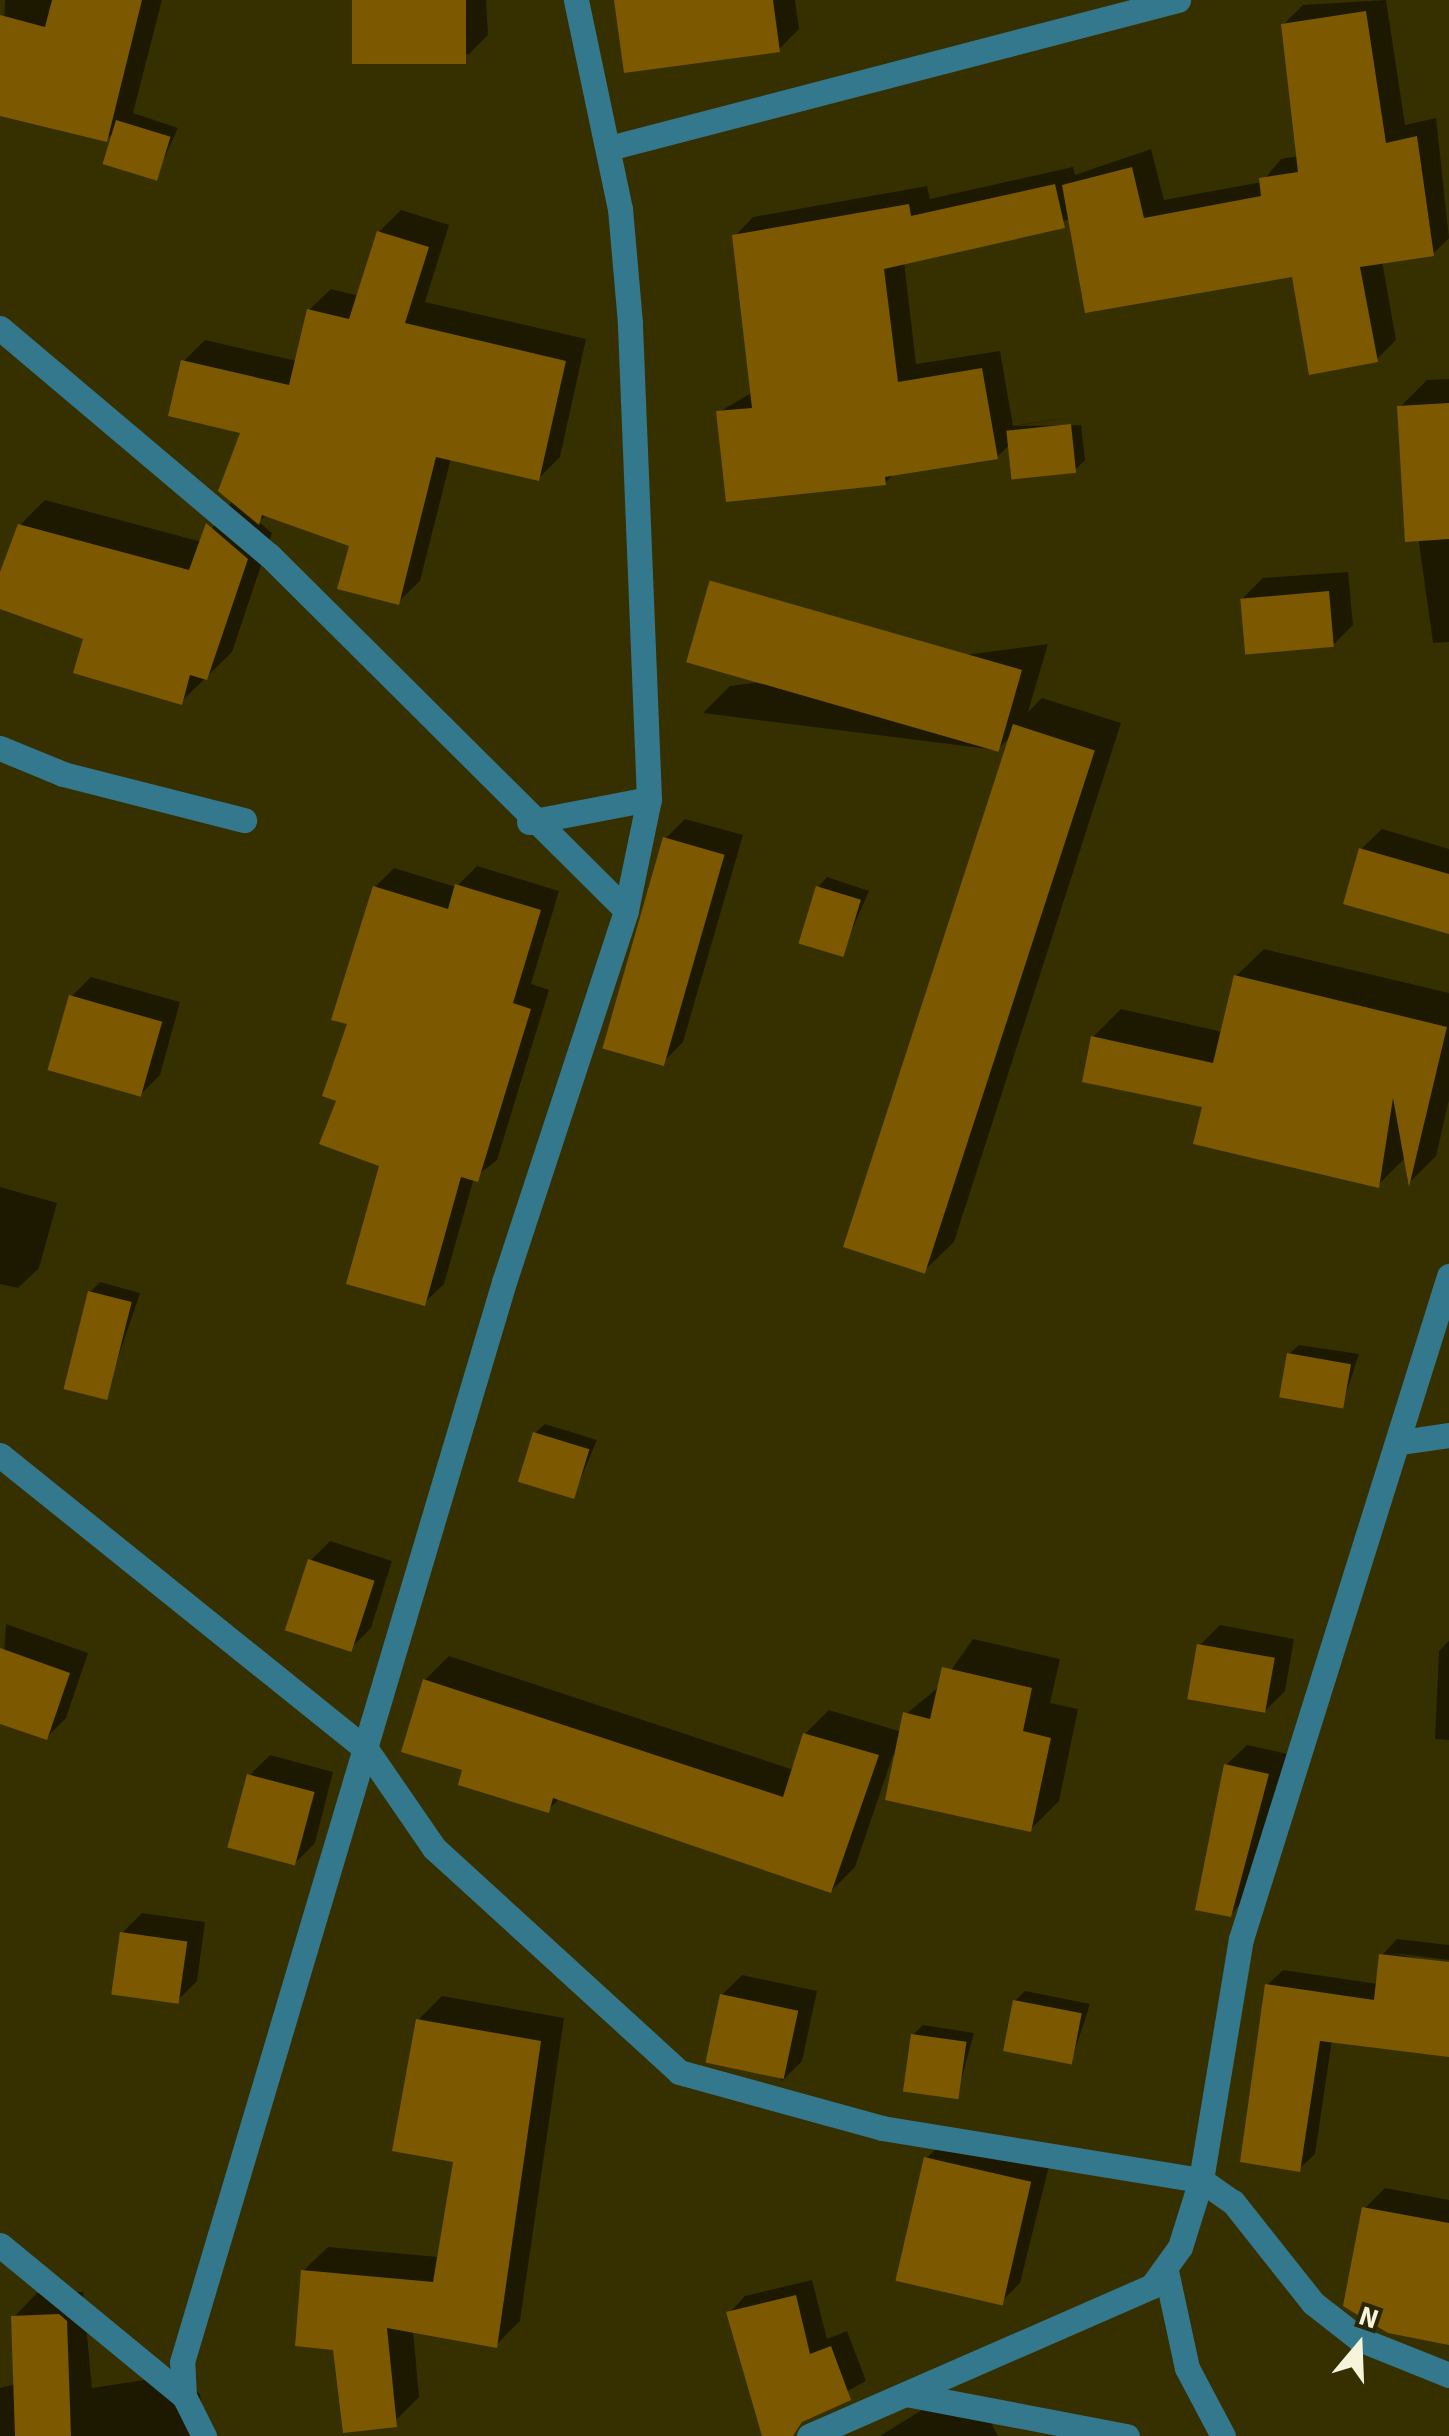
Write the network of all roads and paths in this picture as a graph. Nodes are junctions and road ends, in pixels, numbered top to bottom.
1 (576, 0) edge
2 (1178, 0) edge
3 (609, 148) junction
4 (0, 328) edge
5 (0, 748) edge
6 (649, 799) junction
7 (244, 820) dead end
8 (529, 822) junction
9 (626, 910) junction
10 (1449, 1276) edge
11 (1449, 1436) edge
12 (1402, 1442) junction
13 (0, 1455) edge
14 (366, 1749) junction
15 (1201, 2180) junction
16 (0, 2245) edge
17 (1166, 2271) junction
18 (1449, 2375) edge
19 (906, 2394) junction
20 (184, 2396) junction
21 (204, 2436) edge
22 (809, 2436) edge
23 (1127, 2436) edge
24 (1223, 2436) edge

1 - 3 street
2 - 3 street
3 - 6 street
4 - 8 street
5 - 7 street
6 - 8 street
6 - 9 street
8 - 9 street
9 - 14 street
10 - 12 street
11 - 12 street
12 - 15 street
13 - 14 street
14 - 15 street
14 - 20 street
15 - 17 street
15 - 18 street
16 - 20 street
17 - 19 street
17 - 24 street
19 - 22 street
19 - 23 street
20 - 21 street

